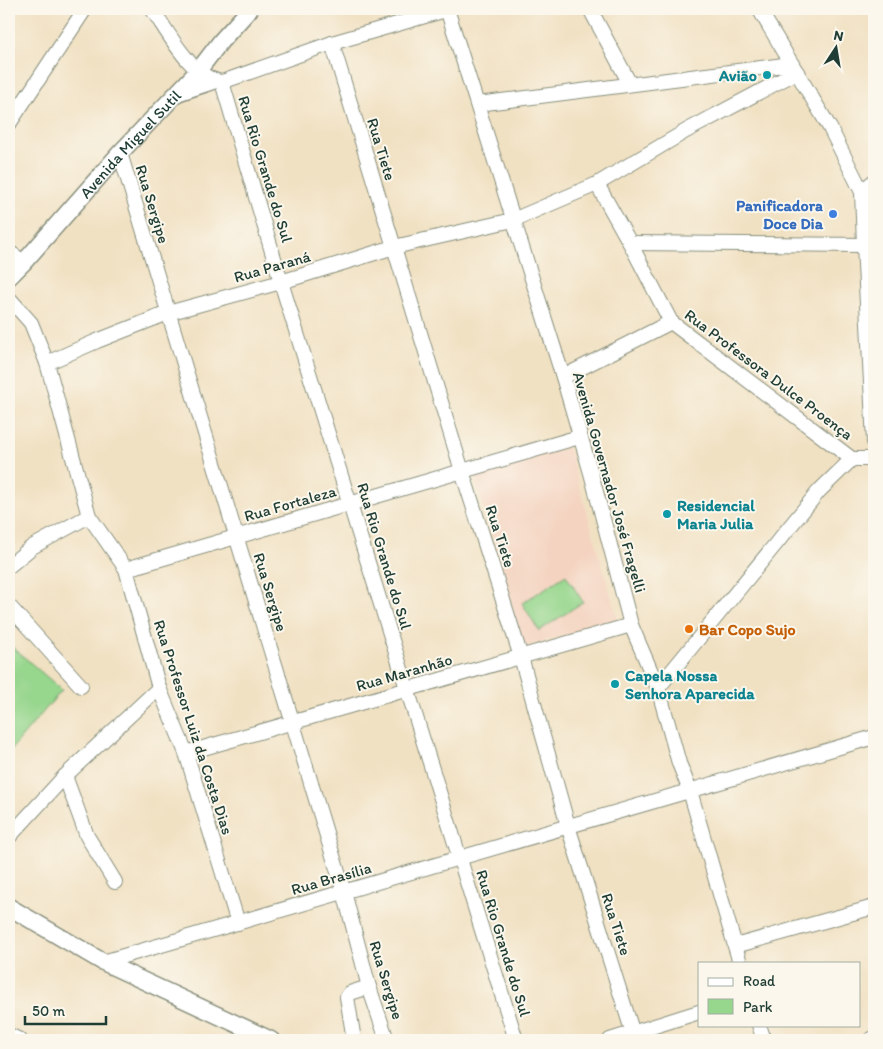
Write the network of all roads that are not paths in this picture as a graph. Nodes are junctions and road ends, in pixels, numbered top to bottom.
1 (85, 9) edge
2 (152, 9) edge
3 (250, 9) edge
4 (448, 9) edge
5 (590, 9) edge
6 (759, 9) edge
7 (332, 43) junction
8 (795, 68) junction
9 (198, 71) junction
10 (217, 81) junction
11 (630, 84) junction
12 (178, 92) junction
13 (478, 104) junction
14 (9, 124) edge
15 (120, 153) junction
16 (874, 181) edge
17 (597, 184) junction
18 (862, 192) junction
19 (513, 220) junction
20 (630, 243) junction
21 (864, 245) junction
22 (394, 247) junction
23 (9, 252) edge
24 (24, 262) junction
25 (9, 277) edge
26 (281, 282) junction
27 (9, 298) edge
28 (168, 313) junction
29 (671, 322) junction
30 (47, 364) junction
31 (563, 377) junction
32 (579, 436) junction
33 (874, 442) edge
34 (852, 459) junction
35 (874, 459) edge
36 (462, 471) junction
37 (350, 504) junction
38 (89, 516) junction
39 (236, 537) junction
40 (9, 566) edge
41 (126, 570) junction
42 (9, 606) edge
43 (631, 625) junction
44 (521, 657) junction
45 (80, 686) dead end
46 (159, 688) junction
47 (658, 688) junction
48 (408, 689) junction
49 (292, 722) junction
50 (874, 737) edge
51 (186, 753) junction
52 (65, 776) junction
53 (690, 791) junction
54 (568, 826) junction
55 (9, 837) edge
56 (460, 858) junction
57 (115, 882) dead end
58 (344, 892) junction
59 (9, 907) edge
60 (874, 907) edge
61 (238, 923) junction
62 (735, 946) junction
63 (103, 962) junction
64 (740, 962) edge
65 (369, 987) junction
66 (698, 1012) edge
67 (759, 1026) edge
68 (9, 1035) edge
69 (634, 1037) edge
70 (874, 1038) edge
71 (20, 1040) edge
72 (271, 1040) edge
73 (354, 1040) edge
74 (387, 1040) edge
75 (516, 1040) edge
76 (610, 1040) edge
77 (764, 1040) edge
78 (870, 1040) edge

1 - 14 street
2 - 9 street
3 - 9 main road, Avenida Miguel Sutil
4 - 7 street
4 - 13 street, Avenida Governador José Fragelli
5 - 11 street
6 - 8 street
7 - 10 street
7 - 22 street, Rua Tiete
8 - 11 street
8 - 17 street, Rua Paraná
8 - 18 street
9 - 10 street
9 - 12 main road, Avenida Miguel Sutil
10 - 12 main road
10 - 26 street, Rua Rio Grande do Sul
11 - 13 street
12 - 15 main road, Avenida Miguel Sutil
13 - 19 street, Avenida Governador José Fragelli
15 - 24 main road, Avenida Miguel Sutil
15 - 28 street, Rua Sergipe
16 - 18 street
17 - 19 street, Rua Paraná
17 - 20 street, Rua Professora Dulce Proença
18 - 21 street
19 - 22 street, Rua Paraná
19 - 31 street, Avenida Governador José Fragelli
20 - 21 street
20 - 29 street, Rua Professora Dulce Proença
21 - 33 street
22 - 26 street, Rua Paraná
22 - 36 street, Rua Tiete
23 - 24 street
24 - 25 main road, Avenida Miguel Sutil
26 - 28 street, Rua Paraná
26 - 37 street, Rua Rio Grande do Sul
27 - 30 street, Rua Professor Luiz da Costa Dias
28 - 30 street, Rua Paraná
28 - 39 street, Rua Sergipe
29 - 31 street
29 - 34 street, Rua Professora Dulce Proença
30 - 38 street, Rua Professor Luiz da Costa Dias
31 - 32 street, Avenida Governador José Fragelli
32 - 36 street, Rua Fortaleza
32 - 43 street, Avenida Governador José Fragelli
34 - 35 street
34 - 47 street
36 - 37 street, Rua Fortaleza
36 - 44 street, Rua Tiete
37 - 39 street, Rua Fortaleza
37 - 48 street, Rua Rio Grande do Sul
38 - 40 street
38 - 41 street, Rua Professor Luiz da Costa Dias
39 - 41 street, Rua Fortaleza
39 - 49 street, Rua Sergipe
41 - 46 street, Rua Professor Luiz da Costa Dias
42 - 45 street
43 - 44 street, Rua Maranhão
43 - 47 street, Avenida Governador José Fragelli
44 - 48 street, Rua Maranhão
44 - 54 street, Rua Tiete
46 - 51 street, Rua Professor Luiz da Costa Dias
46 - 52 street
47 - 53 street, Avenida Governador José Fragelli
48 - 49 street, Rua Maranhão
48 - 56 street, Rua Rio Grande do Sul
49 - 51 street, Rua Maranhão
49 - 58 street, Rua Sergipe
50 - 53 street, Rua Brasília
51 - 61 street, Rua Professor Luiz da Costa Dias
52 - 55 street
52 - 57 street
53 - 54 street, Rua Brasília
53 - 62 street, Avenida Governador José Fragelli
54 - 56 street, Rua Brasília
54 - 69 street, Rua Tiete
56 - 58 street, Rua Brasília
56 - 75 street, Rua Rio Grande do Sul
58 - 61 street, Rua Brasília
58 - 65 street, Rua Sergipe
59 - 63 main road
60 - 62 street
61 - 63 street, Rua Brasília
62 - 64 street, Avenida Governador José Fragelli
63 - 72 main road
65 - 73 street
65 - 74 street, Rua Sergipe
66 - 69 street
67 - 77 street
68 - 71 street
69 - 76 street
70 - 78 street

